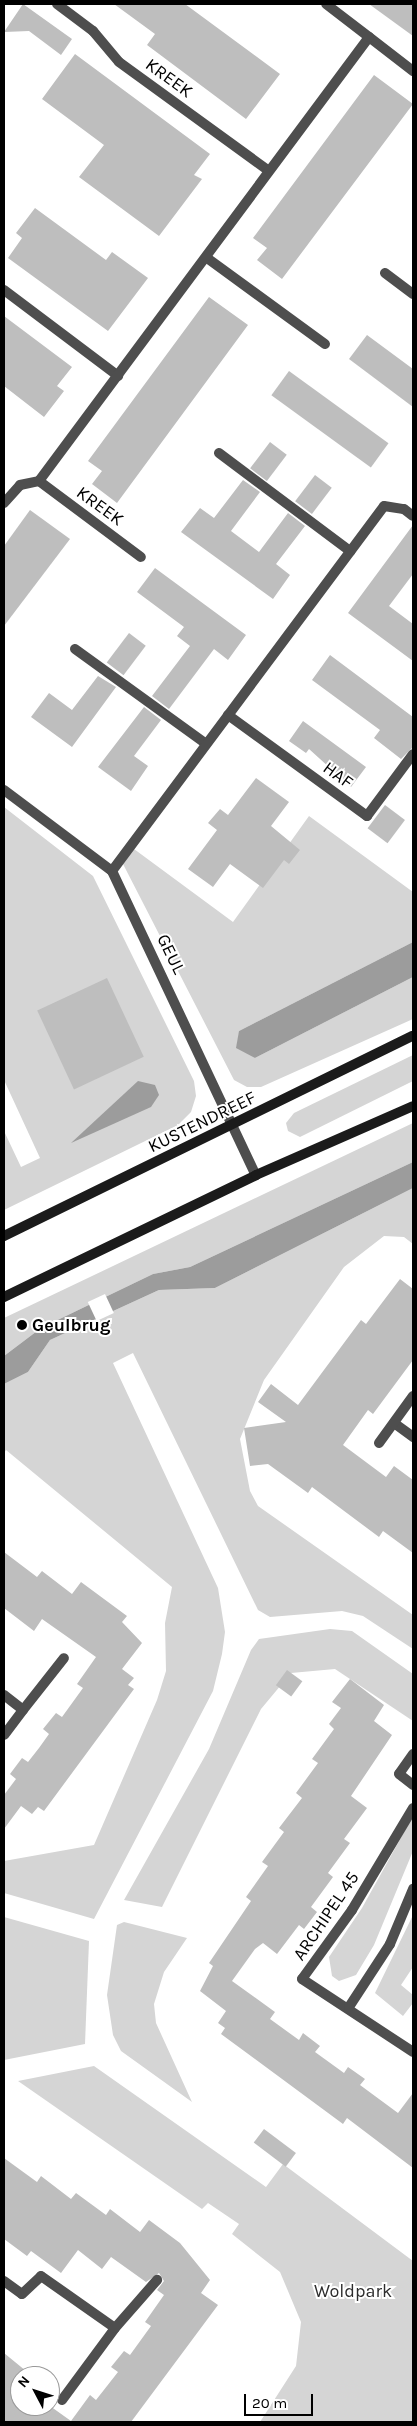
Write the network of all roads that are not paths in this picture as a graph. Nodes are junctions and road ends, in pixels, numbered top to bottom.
1 (57, 4) edge
2 (326, 4) edge
3 (369, 37) junction
4 (413, 71) edge
5 (270, 171) junction
6 (207, 258) junction
7 (385, 273) dead end
8 (4, 290) edge
9 (413, 294) edge
10 (325, 344) dead end
11 (118, 376) junction
12 (220, 453) dead end
13 (39, 481) junction
14 (4, 502) edge
15 (413, 516) edge
16 (350, 551) junction
17 (141, 557) dead end
18 (75, 649) dead end
19 (228, 715) junction
20 (205, 743) junction
21 (413, 754) edge
22 (4, 790) edge
23 (112, 871) junction
24 (413, 1036) edge
25 (413, 1106) edge
26 (235, 1124) junction
27 (256, 1175) junction
28 (4, 1236) edge
29 (4, 1297) edge
30 (413, 1396) edge
31 (394, 1423) junction
32 (413, 1437) edge
33 (379, 1443) dead end
34 (64, 1658) dead end
35 (4, 1695) edge
36 (23, 1710) junction
37 (4, 1734) edge
38 (413, 1754) edge
39 (413, 1785) edge
40 (413, 1808) edge
41 (413, 1889) edge
42 (349, 2007) junction
43 (413, 2052) edge
44 (157, 2280) dead end
45 (4, 2282) edge
46 (114, 2328) junction
47 (62, 2400) dead end

1 - 5 street, KREEK
2 - 3 street
3 - 4 street
3 - 5 street
5 - 6 street
6 - 10 street
6 - 11 street
7 - 9 street
8 - 11 street
11 - 13 street
12 - 16 street
13 - 14 street
13 - 17 street, KREEK
15 - 16 street
16 - 19 street
18 - 20 street
19 - 20 street
19 - 21 street, HAF
20 - 23 street
22 - 23 street, GEUL
23 - 26 street, GEUL
24 - 26 main road, KUSTENDREEF
25 - 27 main road
26 - 27 street, GEUL
26 - 28 main road, KUSTENDREEF
27 - 29 main road
30 - 31 street
31 - 32 street
31 - 33 street
34 - 36 street
35 - 36 street
36 - 37 street
38 - 39 street
40 - 42 street, ARCHIPEL 45
41 - 42 street
42 - 43 street, ARCHIPEL 45
44 - 46 street
45 - 46 street
46 - 47 street

